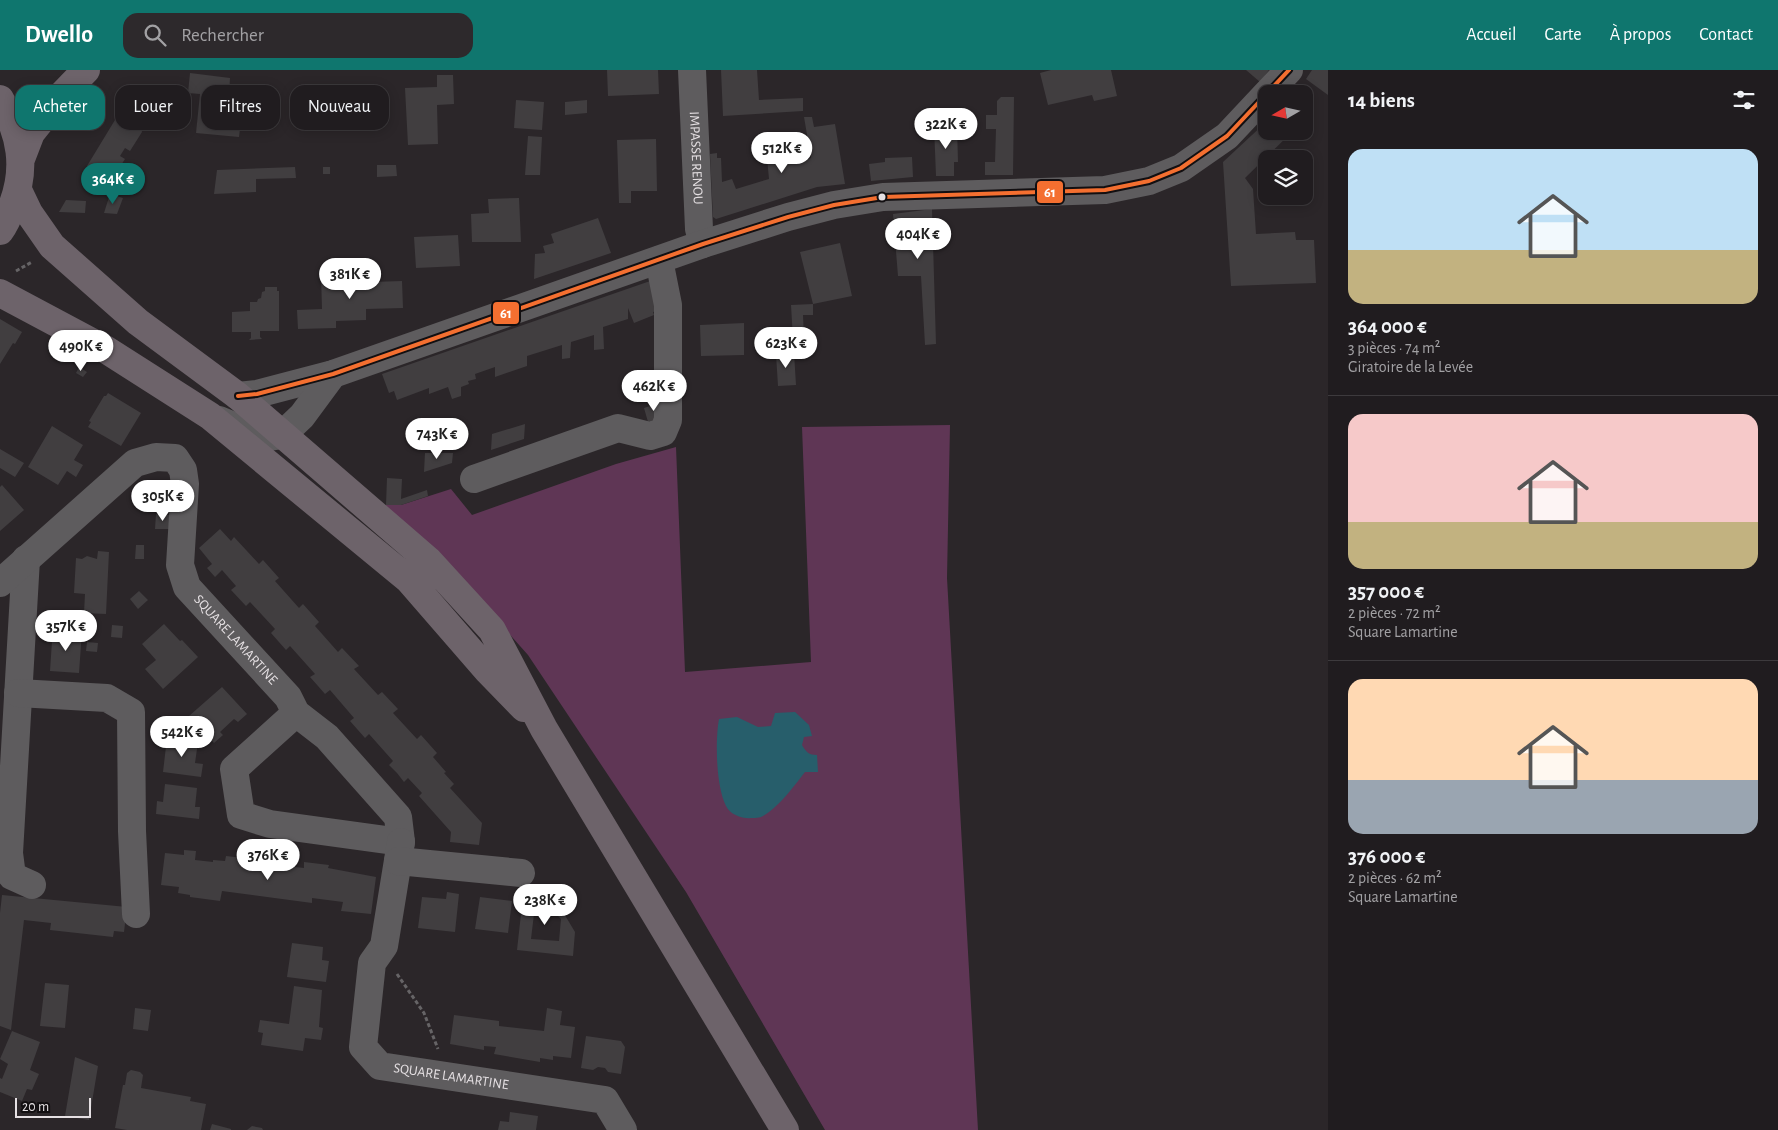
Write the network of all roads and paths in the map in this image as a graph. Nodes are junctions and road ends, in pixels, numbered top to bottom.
1 (86, 70) edge
2 (692, 70) edge
3 (1288, 70) edge
4 (0, 99) edge
5 (21, 159) junction
6 (18, 190) junction
7 (0, 231) edge
8 (702, 244) junction
9 (38, 258) dead end
10 (659, 260) junction
11 (15, 271) dead end
12 (0, 293) edge
13 (333, 374) junction
14 (238, 396) junction
15 (210, 416) junction
16 (282, 435) junction
17 (474, 480) dead end
18 (26, 560) junction
19 (0, 583) edge
20 (18, 693) junction
21 (296, 713) junction
22 (544, 729) junction
23 (399, 851) junction
24 (521, 873) dead end
25 (32, 885) dead end
26 (136, 914) dead end
27 (378, 954) junction
28 (447, 1076) junction
29 (623, 1130) edge
30 (785, 1130) edge

1 - 5 main road
2 - 8 street, IMPASSE RENOU
3 - 8 street
4 - 5 main road
5 - 6 main road
6 - 7 main road
6 - 14 main road
8 - 10 street
9 - 11 path
10 - 13 street
10 - 17 street
12 - 15 main road
13 - 14 street
13 - 16 street
14 - 16 main road
15 - 16 street
15 - 22 main road
16 - 22 main road
18 - 19 street, SQUARE LAMARTINE
18 - 20 street
18 - 21 street, SQUARE LAMARTINE
20 - 25 street
20 - 26 street
21 - 23 street, SQUARE LAMARTINE
21 - 23 street
22 - 30 main road
23 - 24 street
23 - 27 street, SQUARE LAMARTINE
27 - 28 path
27 - 28 street, SQUARE LAMARTINE
28 - 29 street, SQUARE LAMARTINE

